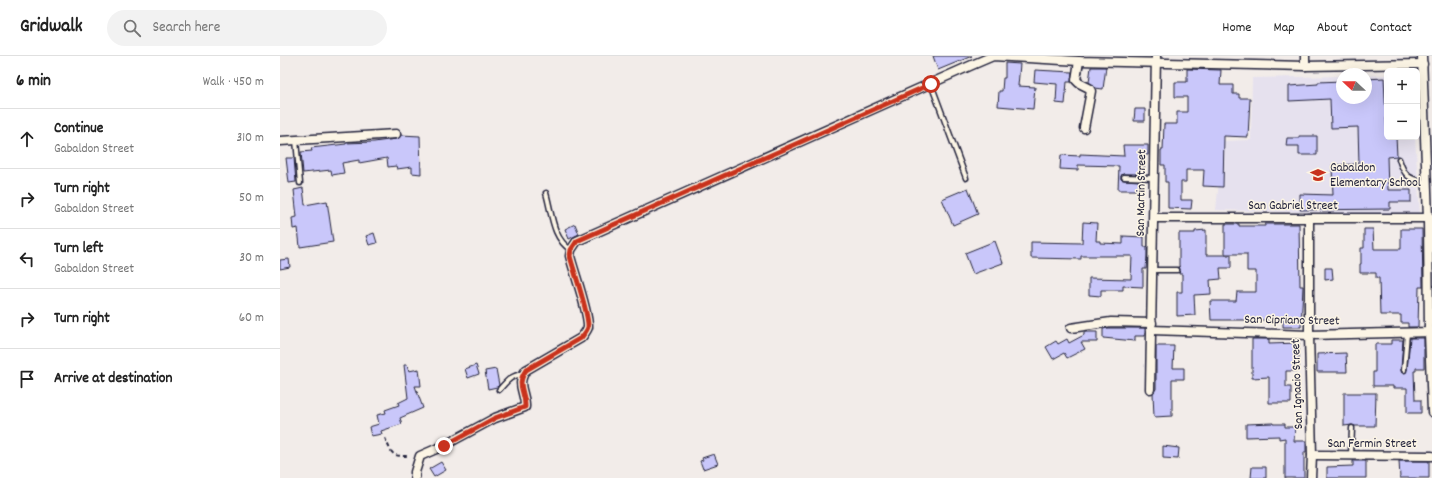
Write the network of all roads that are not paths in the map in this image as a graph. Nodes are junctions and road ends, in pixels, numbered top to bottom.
1 (1305, 56) edge
2 (1079, 58) edge
3 (1156, 59) edge
4 (1422, 60) edge
5 (1305, 66) junction
6 (931, 84) junction
7 (1420, 99) edge
8 (1084, 128) dead end
9 (396, 134) dead end
10 (296, 140) junction
11 (280, 141) edge
12 (1399, 159) dead end
13 (1124, 177) dead end
14 (966, 178) dead end
15 (1154, 178) junction
16 (300, 183) dead end
17 (1427, 183) junction
18 (546, 193) dead end
19 (1154, 218) junction
20 (1309, 218) junction
21 (1430, 218) edge
22 (571, 250) junction
23 (1153, 270) junction
24 (1177, 270) dead end
25 (1430, 305) edge
26 (1151, 327) junction
27 (1071, 328) dead end
28 (1407, 332) junction
29 (1430, 332) edge
30 (1309, 335) junction
31 (1404, 370) dead end
32 (524, 374) junction
33 (1150, 389) dead end
34 (500, 390) dead end
35 (1432, 412) edge
36 (1352, 428) dead end
37 (1312, 455) junction
38 (1351, 455) junction
39 (1432, 456) edge
40 (415, 478) edge
41 (1311, 478) edge

1 - 5 street
2 - 3 street
2 - 6 street
2 - 8 street
3 - 5 street
3 - 15 street, San Martin Street
4 - 5 street
4 - 7 street
6 - 14 lane
6 - 22 street
7 - 17 street
9 - 10 street
10 - 11 street
10 - 16 lane
12 - 17 lane
13 - 15 lane
15 - 19 street, San Martin Street
17 - 21 street
18 - 22 lane
19 - 20 street, San Gabriel Street
19 - 23 street, San Martin Street
20 - 21 street, San Gabriel Street
20 - 30 street, San Ignacio Street
21 - 25 street
22 - 32 street
23 - 24 lane
23 - 26 street, San Martin Street
25 - 29 street
26 - 27 street, San Cipriano Street
26 - 30 street, San Cipriano Street
26 - 33 street, San Martin Street
28 - 29 street, San Cipriano Street
28 - 30 street, San Cipriano Street
28 - 31 lane
29 - 35 street
30 - 37 street, San Ignacio Street
32 - 34 lane
32 - 40 street
36 - 38 lane
37 - 38 street, San Fermin Street
37 - 41 street, San Ignacio Street
38 - 39 street, San Fermin Street

